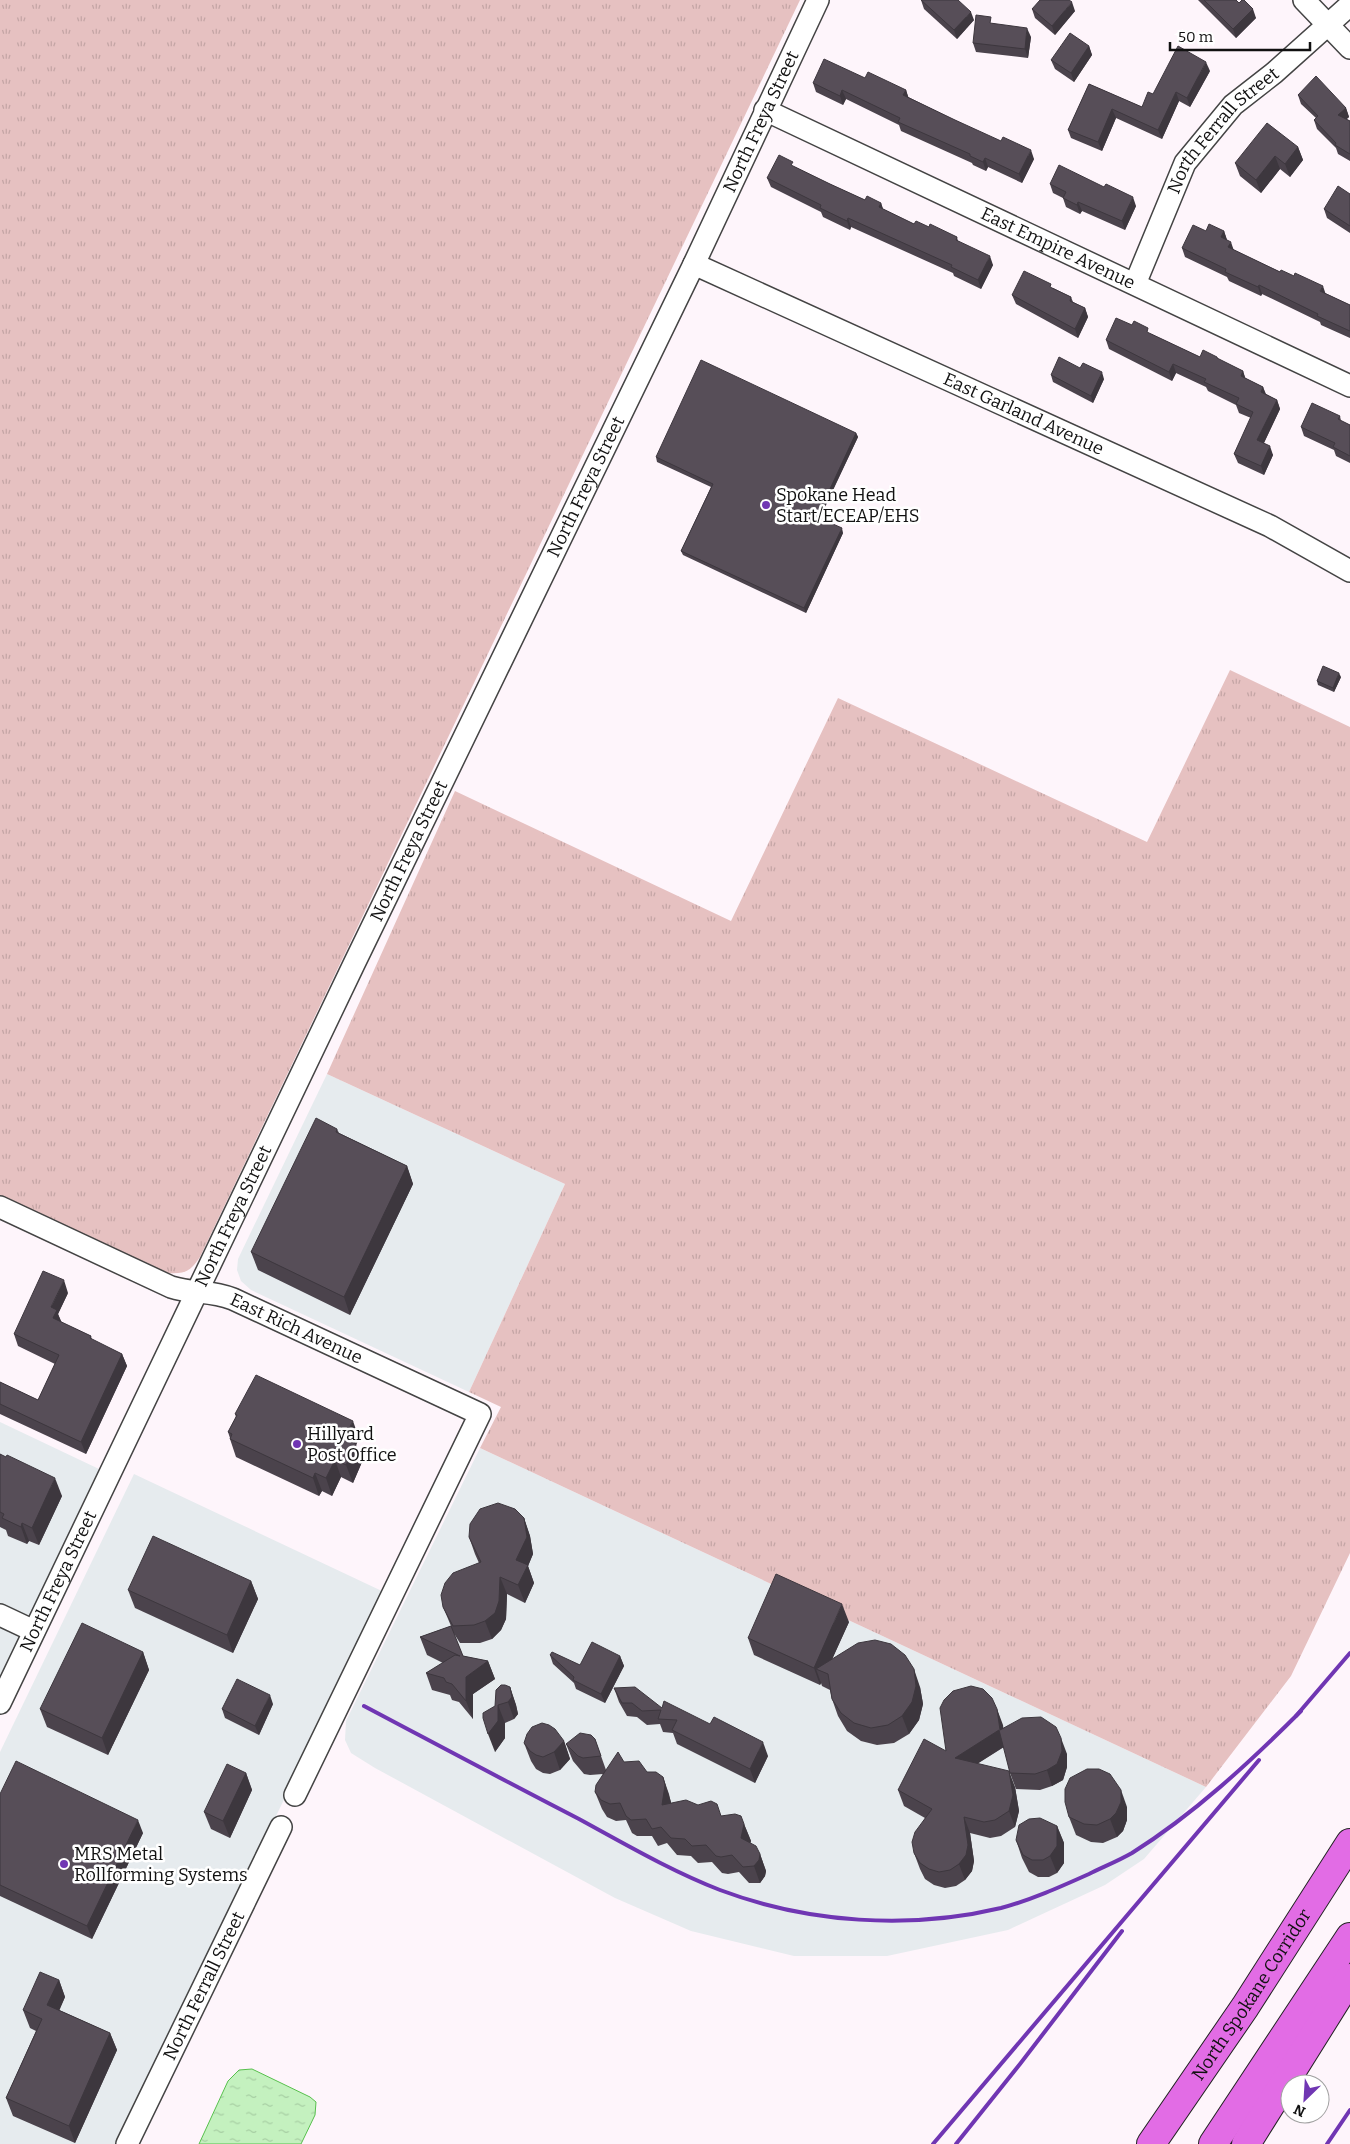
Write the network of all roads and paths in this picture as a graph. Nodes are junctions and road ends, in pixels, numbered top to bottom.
1 (818, 0) edge
2 (1304, 0) edge
3 (1350, 5) edge
4 (1329, 26) junction
5 (1350, 48) edge
6 (765, 110) junction
7 (694, 264) junction
8 (1135, 284) junction
9 (1350, 386) edge
10 (1350, 571) edge
11 (0, 1207) edge
12 (198, 1291) junction
13 (0, 1615) edge
14 (34, 1631) junction
15 (0, 1702) edge
16 (295, 1795) dead end
17 (280, 1827) dead end
18 (1350, 1843) edge
19 (1350, 1937) edge
20 (1350, 1978) edge
21 (127, 2144) edge
22 (1151, 2144) edge
23 (1213, 2144) edge
24 (1246, 2144) edge

1 - 6 street, North Freya Street
2 - 4 street
3 - 4 street, North Ferrall Street
4 - 5 street
4 - 8 street, North Ferrall Street
6 - 7 street, North Freya Street
6 - 8 street, East Empire Avenue
7 - 10 street, East Garland Avenue
7 - 12 street, North Freya Street
8 - 9 street, East Empire Avenue
11 - 12 street, East Rich Avenue
12 - 14 street, North Freya Street
12 - 16 street, East Rich Avenue
13 - 14 street
14 - 15 street, North Freya Street
17 - 21 street, North Ferrall Street
18 - 22 highway, North Spokane Corridor
19 - 23 highway
20 - 24 highway

